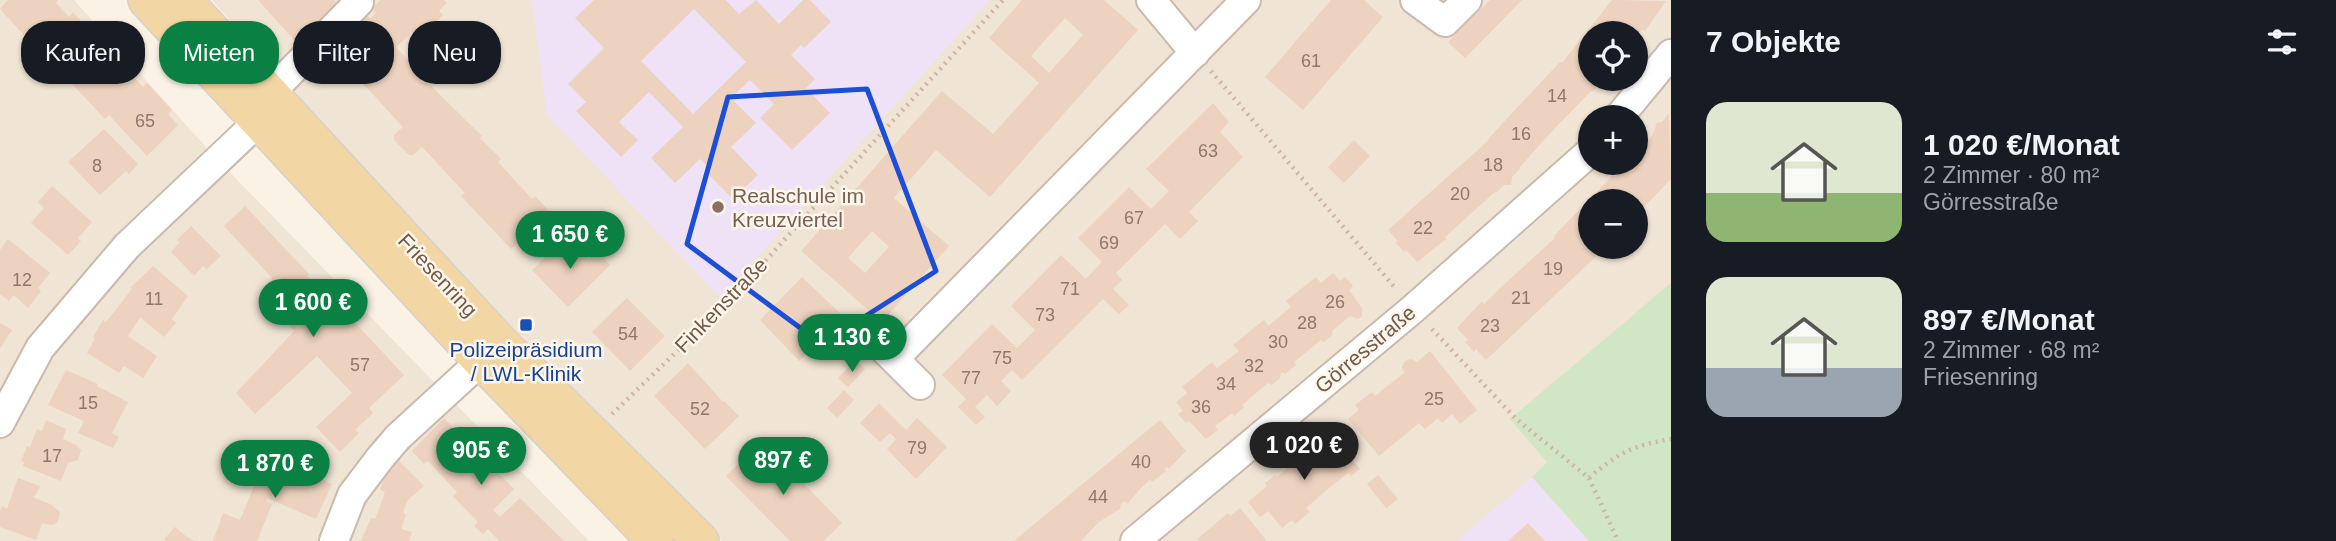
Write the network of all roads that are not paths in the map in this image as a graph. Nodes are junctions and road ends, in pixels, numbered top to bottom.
1 (146, 0) edge
2 (184, 0) edge
3 (359, 0) edge
4 (1152, 0) edge
5 (1246, 0) edge
6 (1415, 0) edge
7 (1467, 0) edge
8 (1195, 53) junction
9 (1671, 54) edge
10 (1629, 105) edge
11 (265, 107) junction
12 (1578, 163) edge
13 (873, 338) dead end
14 (894, 359) junction
15 (481, 360) junction
16 (920, 385) dead end
17 (0, 423) edge
18 (334, 541) edge
19 (655, 541) edge
20 (702, 541) edge
21 (1135, 541) edge

1 - 11 main road, Friesenring
2 - 11 main road, Friesenring
3 - 11 street
4 - 8 street
5 - 8 street
6 - 7 street
8 - 14 street
9 - 10 street
11 - 15 main road, Friesenring
11 - 17 street
11 - 20 main road, Friesenring
12 - 21 street, Görresstraße
13 - 14 street
14 - 16 street
15 - 18 street
15 - 19 main road, Friesenring

